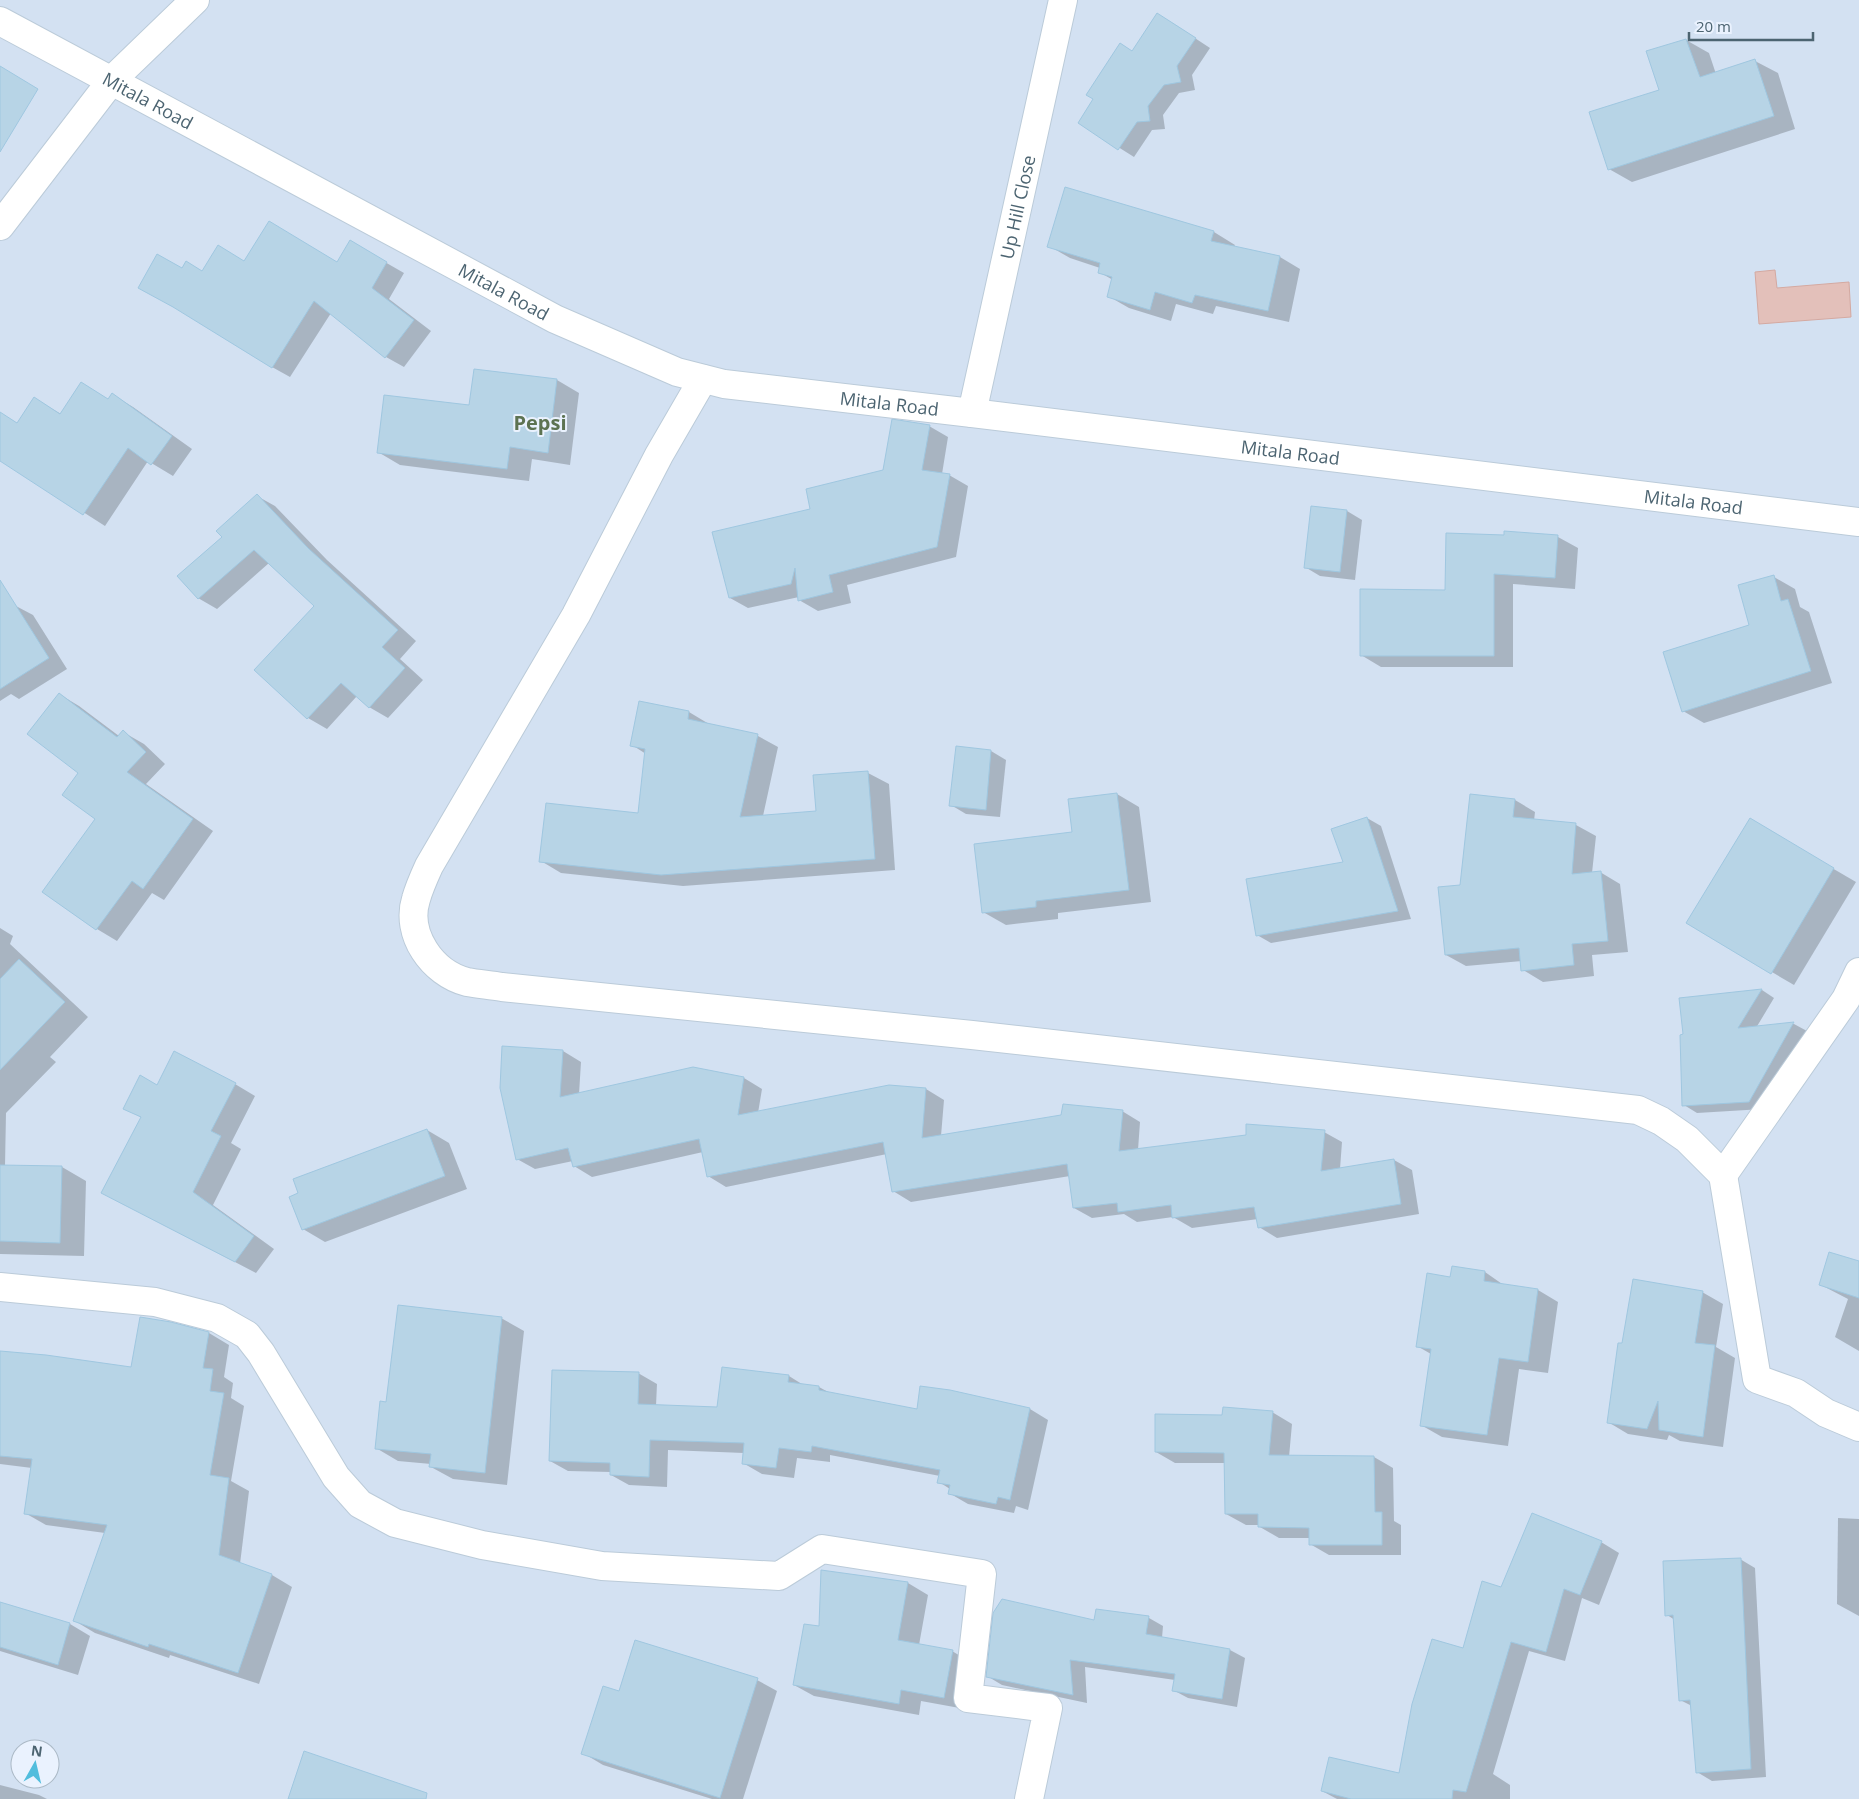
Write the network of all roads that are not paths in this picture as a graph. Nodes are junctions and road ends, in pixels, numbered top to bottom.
1 (195, 0) edge
2 (1063, 0) edge
3 (0, 21) edge
4 (112, 80) junction
5 (0, 226) edge
6 (703, 380) junction
7 (972, 412) junction
8 (1859, 522) edge
9 (1859, 972) edge
10 (1852, 1001) edge
11 (1723, 1175) junction
12 (0, 1287) edge
13 (1859, 1427) edge
14 (1029, 1799) edge

1 - 4 street
2 - 7 street, Up Hill Close
3 - 4 street, Mitala Road
4 - 5 street
4 - 6 street, Mitala Road
6 - 7 street, Mitala Road
6 - 11 street
7 - 8 street, Mitala Road
9 - 10 street
10 - 11 street
11 - 13 street
12 - 14 street

